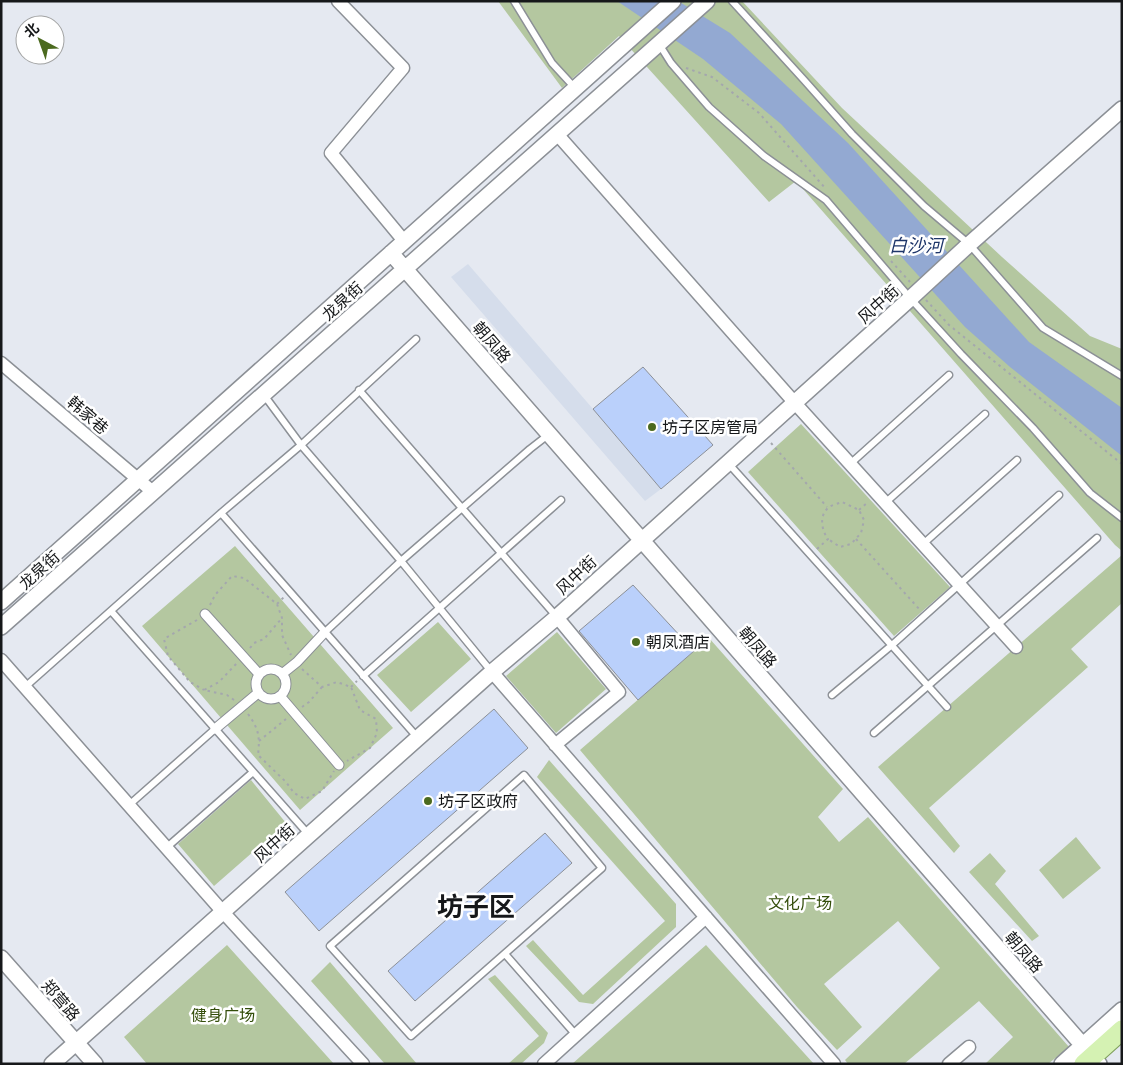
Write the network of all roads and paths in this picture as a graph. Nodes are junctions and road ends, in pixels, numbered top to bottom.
1 (338, 1) edge
2 (514, 1) edge
3 (673, 1) edge
4 (707, 1) edge
5 (732, 1) edge
6 (659, 42) junction
7 (671, 63) junction
8 (575, 88) junction
9 (1122, 109) edge
10 (557, 134) junction
11 (829, 192) dead end
12 (404, 241) junction
13 (967, 246) junction
14 (391, 253) junction
15 (886, 256) dead end
16 (405, 269) junction
17 (915, 294) junction
18 (416, 339) dead end
19 (1, 363) edge
20 (949, 375) dead end
21 (1122, 376) edge
22 (359, 390) junction
23 (264, 394) junction
24 (794, 402) junction
25 (986, 414) dead end
26 (761, 432) junction
27 (549, 434) junction
28 (301, 445) junction
29 (1017, 460) dead end
30 (727, 462) junction
31 (850, 464) junction
32 (1122, 464) edge
33 (138, 480) junction
34 (154, 492) junction
35 (1059, 495) dead end
36 (561, 500) dead end
37 (885, 503) junction
38 (461, 508) junction
39 (828, 508) junction
40 (221, 514) junction
41 (1122, 518) edge
42 (1097, 538) dead end
43 (641, 539) junction
44 (828, 539) junction
45 (856, 539) junction
46 (923, 544) junction
47 (501, 554) junction
48 (810, 556) junction
49 (401, 561) junction
50 (960, 585) junction
51 (1, 602) edge
52 (440, 608) junction
53 (111, 611) junction
54 (921, 612) dead end
55 (205, 614) dead end
56 (557, 617) junction
57 (996, 626) junction
58 (1, 627) edge
59 (324, 633) junction
60 (892, 645) junction
61 (1016, 647) dead end
62 (1, 660) edge
63 (492, 672) junction
64 (259, 674) junction
65 (282, 674) junction
66 (363, 676) junction
67 (929, 686) junction
68 (25, 687) junction
69 (258, 693) junction
70 (832, 694) dead end
71 (280, 696) junction
72 (947, 707) dead end
73 (215, 729) junction
74 (874, 733) dead end
75 (418, 738) junction
76 (555, 745) junction
77 (339, 765) dead end
78 (253, 772) junction
79 (129, 806) junction
80 (309, 835) junction
81 (166, 848) junction
82 (223, 912) junction
83 (706, 917) junction
84 (505, 954) junction
85 (1, 958) edge
86 (1122, 1010) edge
87 (1122, 1030) edge
88 (576, 1035) junction
89 (76, 1043) junction
90 (970, 1047) dead end
91 (1089, 1057) edge
92 (52, 1064) edge
93 (96, 1064) edge
94 (363, 1064) edge
95 (544, 1064) edge
96 (834, 1064) edge
97 (948, 1064) edge
98 (1062, 1064) edge

1 - 12 street
2 - 8 lane
3 - 8 street, 龙泉街
4 - 6 street, 龙泉街
5 - 13 lane
6 - 7 lane
6 - 10 street, 龙泉街
7 - 11 path
7 - 17 lane
8 - 12 street, 龙泉街
9 - 13 street, 风中街
10 - 16 street, 龙泉街
10 - 24 street
12 - 14 street, 龙泉街
13 - 17 street, 风中街, bridge
13 - 21 lane
14 - 16 street, 朝凤路
14 - 33 street, 龙泉街
15 - 17 path
16 - 23 street, 龙泉街
16 - 27 street, 朝凤路
17 - 24 street, 风中街
17 - 32 path
17 - 41 lane
18 - 22 lane
19 - 33 street, 韩家巷
20 - 31 lane
22 - 28 lane
22 - 38 lane
23 - 28 lane
23 - 34 street, 龙泉街
24 - 26 street, 风中街
24 - 31 street
25 - 37 lane
26 - 30 street, 风中街
26 - 39 path
27 - 38 lane
27 - 43 street, 朝凤路
28 - 40 lane
28 - 49 lane
29 - 46 lane
30 - 43 street, 风中街
30 - 48 lane
31 - 37 street
33 - 34 street, 韩家巷
33 - 51 street, 龙泉街
34 - 58 street, 龙泉街
35 - 50 lane
36 - 47 lane
37 - 46 street
38 - 47 lane
38 - 49 lane
39 - 44 path
39 - 45 path
40 - 53 lane
40 - 59 lane
42 - 57 lane
43 - 56 street, 风中街
43 - 91 street, 朝凤路
44 - 45 path
44 - 48 path
45 - 54 path
46 - 50 street
47 - 52 lane
47 - 56 lane
48 - 60 lane
49 - 52 lane
49 - 59 lane
50 - 57 street
50 - 60 lane
52 - 63 lane
52 - 66 lane
53 - 68 lane
53 - 73 lane
55 - 64 street
56 - 63 street, 风中街
56 - 76 street
57 - 61 street
57 - 67 lane
59 - 65 street
59 - 66 lane
60 - 67 lane
60 - 70 lane
62 - 68 street
63 - 75 street, 风中街
63 - 76 street
64 - 65 street
64 - 69 street
65 - 71 street
66 - 75 lane
67 - 72 lane
67 - 74 lane
68 - 79 street
69 - 71 street
69 - 73 street
71 - 77 street
73 - 78 lane
73 - 79 lane
75 - 80 street, 风中街
76 - 83 street
78 - 80 lane
78 - 81 lane
79 - 81 street
80 - 82 street, 风中街
81 - 82 street
82 - 89 street, 风中街
82 - 94 street
83 - 88 street
83 - 96 street
84 - 84 lane
84 - 88 lane
85 - 89 street, 郑营路
86 - 91 street
87 - 91 main road
88 - 95 street
89 - 92 street, 风中街
89 - 93 street, 郑营路
90 - 97 street
91 - 98 street

